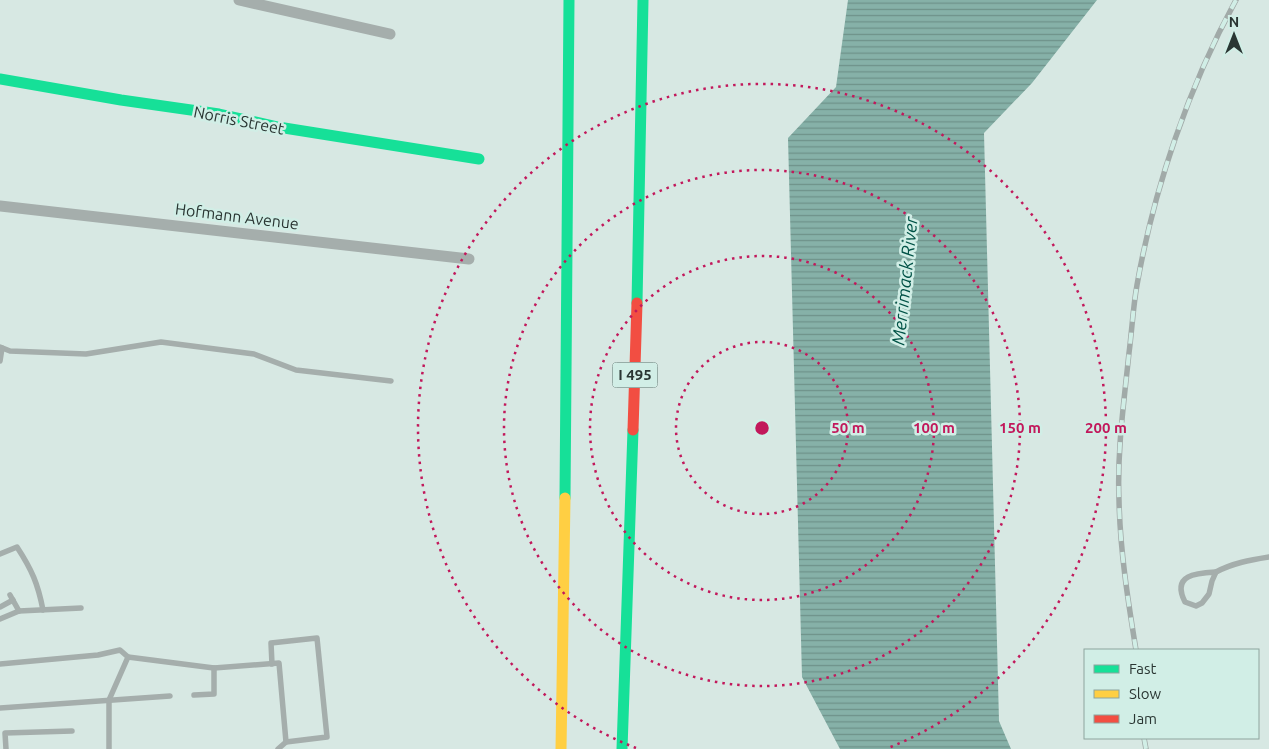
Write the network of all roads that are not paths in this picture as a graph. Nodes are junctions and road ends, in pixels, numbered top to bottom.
1 (239, 0) edge
2 (569, 0) edge
3 (644, 0) edge
4 (390, 34) dead end
5 (0, 79) edge
6 (479, 159) dead end
7 (0, 206) edge
8 (469, 259) dead end
9 (1, 347) edge
10 (0, 361) edge
11 (392, 381) dead end
12 (0, 554) edge
13 (1269, 557) edge
14 (1216, 572) junction
15 (0, 607) edge
16 (81, 608) dead end
17 (43, 610) junction
18 (19, 611) junction
19 (0, 619) edge
20 (128, 657) junction
21 (0, 664) edge
22 (272, 664) junction
23 (214, 668) junction
24 (194, 695) dead end
25 (170, 696) dead end
26 (561, 696) junction
27 (109, 700) junction
28 (0, 708) edge
29 (72, 731) dead end
30 (286, 742) junction
31 (6, 749) edge
32 (109, 749) edge
33 (278, 749) edge
34 (556, 749) edge
35 (561, 749) edge
36 (622, 749) edge

1 - 4 street
2 - 26 main road
3 - 36 main road, I 495
5 - 6 main road, Norris Street
7 - 8 street, Hofmann Avenue
9 - 10 lane
9 - 11 lane
12 - 17 lane
13 - 14 lane
14 - 14 lane
15 - 18 lane
16 - 17 lane
17 - 18 lane
18 - 19 lane
20 - 21 lane
20 - 23 lane
20 - 27 lane
22 - 23 lane
22 - 30 lane
22 - 30 lane
23 - 24 lane
25 - 27 lane
26 - 34 main road
26 - 35 main road
27 - 28 lane
27 - 32 lane
29 - 31 lane
30 - 33 lane

